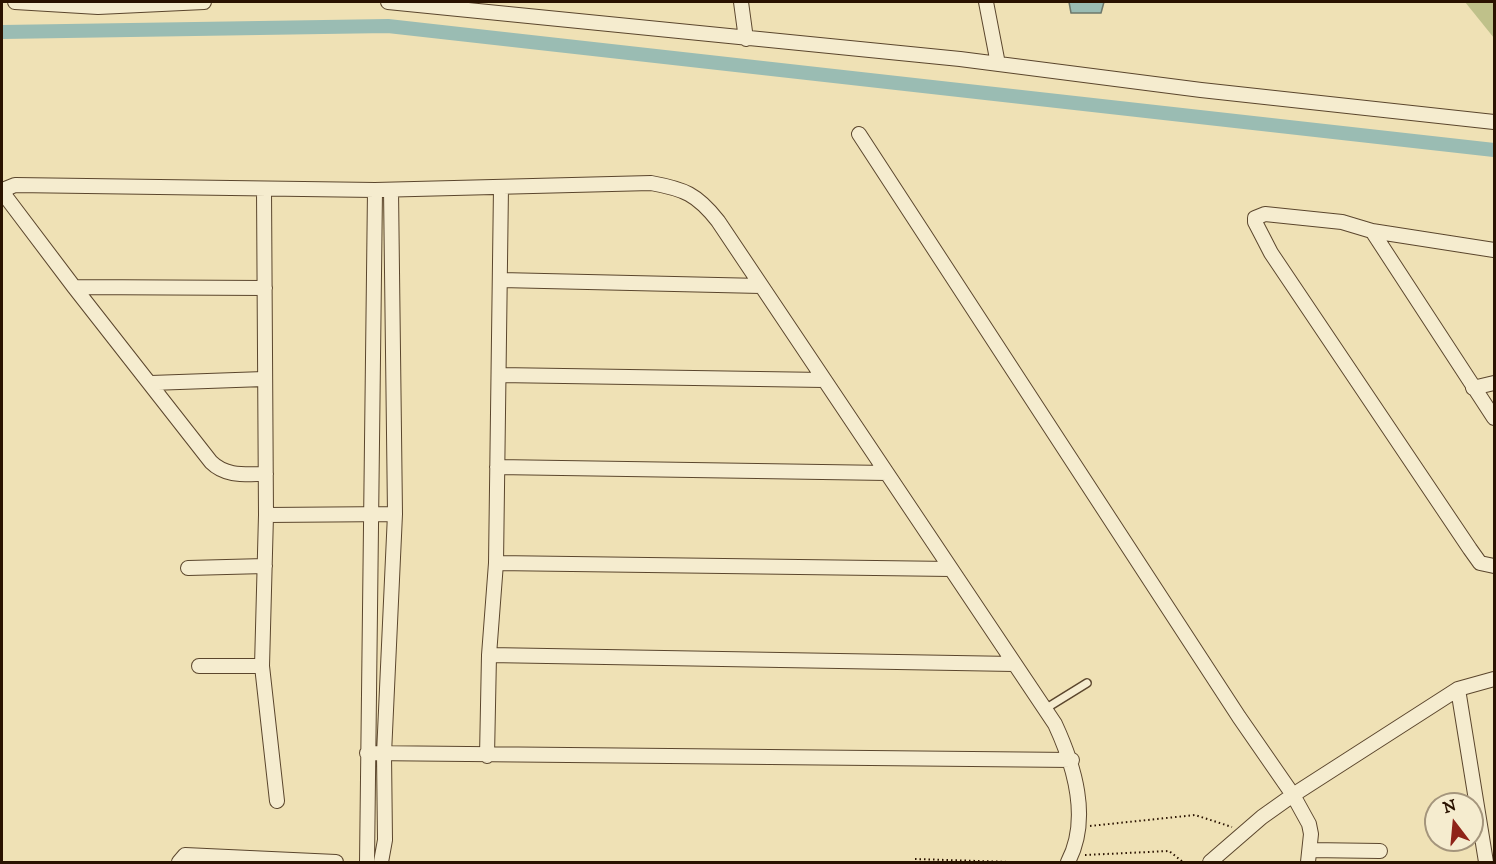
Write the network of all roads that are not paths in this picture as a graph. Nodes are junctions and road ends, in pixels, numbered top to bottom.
1 (15, 2) edge
2 (204, 2) edge
3 (388, 2) edge
4 (741, 2) edge
5 (986, 2) edge
6 (535, 8) edge
7 (746, 39) junction
8 (998, 64) junction
9 (1494, 122) edge
10 (859, 134) dead end
11 (501, 187) junction
12 (3, 189) edge
13 (264, 190) junction
14 (375, 190) junction
15 (391, 190) junction
16 (1372, 231) junction
17 (1494, 250) edge
18 (501, 280) junction
19 (761, 286) junction
20 (74, 287) junction
21 (265, 288) junction
22 (499, 375) junction
23 (264, 379) junction
24 (824, 380) junction
25 (151, 383) junction
26 (1494, 383) edge
27 (1473, 388) junction
28 (1494, 417) edge
29 (497, 467) junction
30 (887, 473) junction
31 (266, 474) junction
32 (373, 514) junction
33 (395, 514) junction
34 (266, 515) junction
35 (496, 563) junction
36 (265, 566) junction
37 (1494, 566) edge
38 (188, 568) dead end
39 (951, 569) junction
40 (489, 655) junction
41 (1014, 664) junction
42 (199, 666) dead end
43 (262, 666) junction
44 (1494, 679) edge
45 (1087, 683) dead end
46 (1458, 689) junction
47 (1045, 709) junction
48 (367, 753) junction
49 (384, 754) junction
50 (487, 756) junction
51 (1072, 760) junction
52 (1293, 795) junction
53 (277, 801) dead end
54 (1380, 851) dead end
55 (1309, 856) edge
56 (1070, 859) edge
57 (179, 862) edge
58 (336, 862) edge
59 (367, 862) edge
60 (381, 862) edge
61 (1210, 862) edge
62 (1486, 862) edge

1 - 2 street
3 - 6 street
4 - 7 street
5 - 8 street
6 - 7 street
7 - 8 street
8 - 9 street
10 - 52 street
11 - 15 street
11 - 18 street
11 - 19 street
12 - 13 street
12 - 20 street
13 - 14 street
13 - 21 street
14 - 15 street
14 - 32 street
15 - 33 street
16 - 17 street
16 - 27 street
16 - 37 street
18 - 19 street
18 - 22 street
19 - 24 street
20 - 21 street
20 - 25 street
21 - 23 street
22 - 24 street
22 - 29 street
23 - 25 street
23 - 31 street
24 - 30 street
25 - 31 street
26 - 27 street
27 - 28 street
29 - 30 street
29 - 35 street
30 - 39 street
31 - 34 street
32 - 33 street
32 - 34 street
32 - 48 street
33 - 49 street
34 - 36 street
35 - 39 street
35 - 40 street
36 - 38 street
36 - 43 street
39 - 41 street
40 - 41 street
40 - 50 street
41 - 47 street
42 - 43 street
43 - 53 street
44 - 46 street
45 - 47 lane
46 - 52 street
46 - 62 street
47 - 51 street
48 - 49 street
48 - 59 street
49 - 50 street
49 - 60 street
50 - 51 street
51 - 56 street
52 - 55 street
52 - 61 street
54 - 55 street
57 - 58 street

